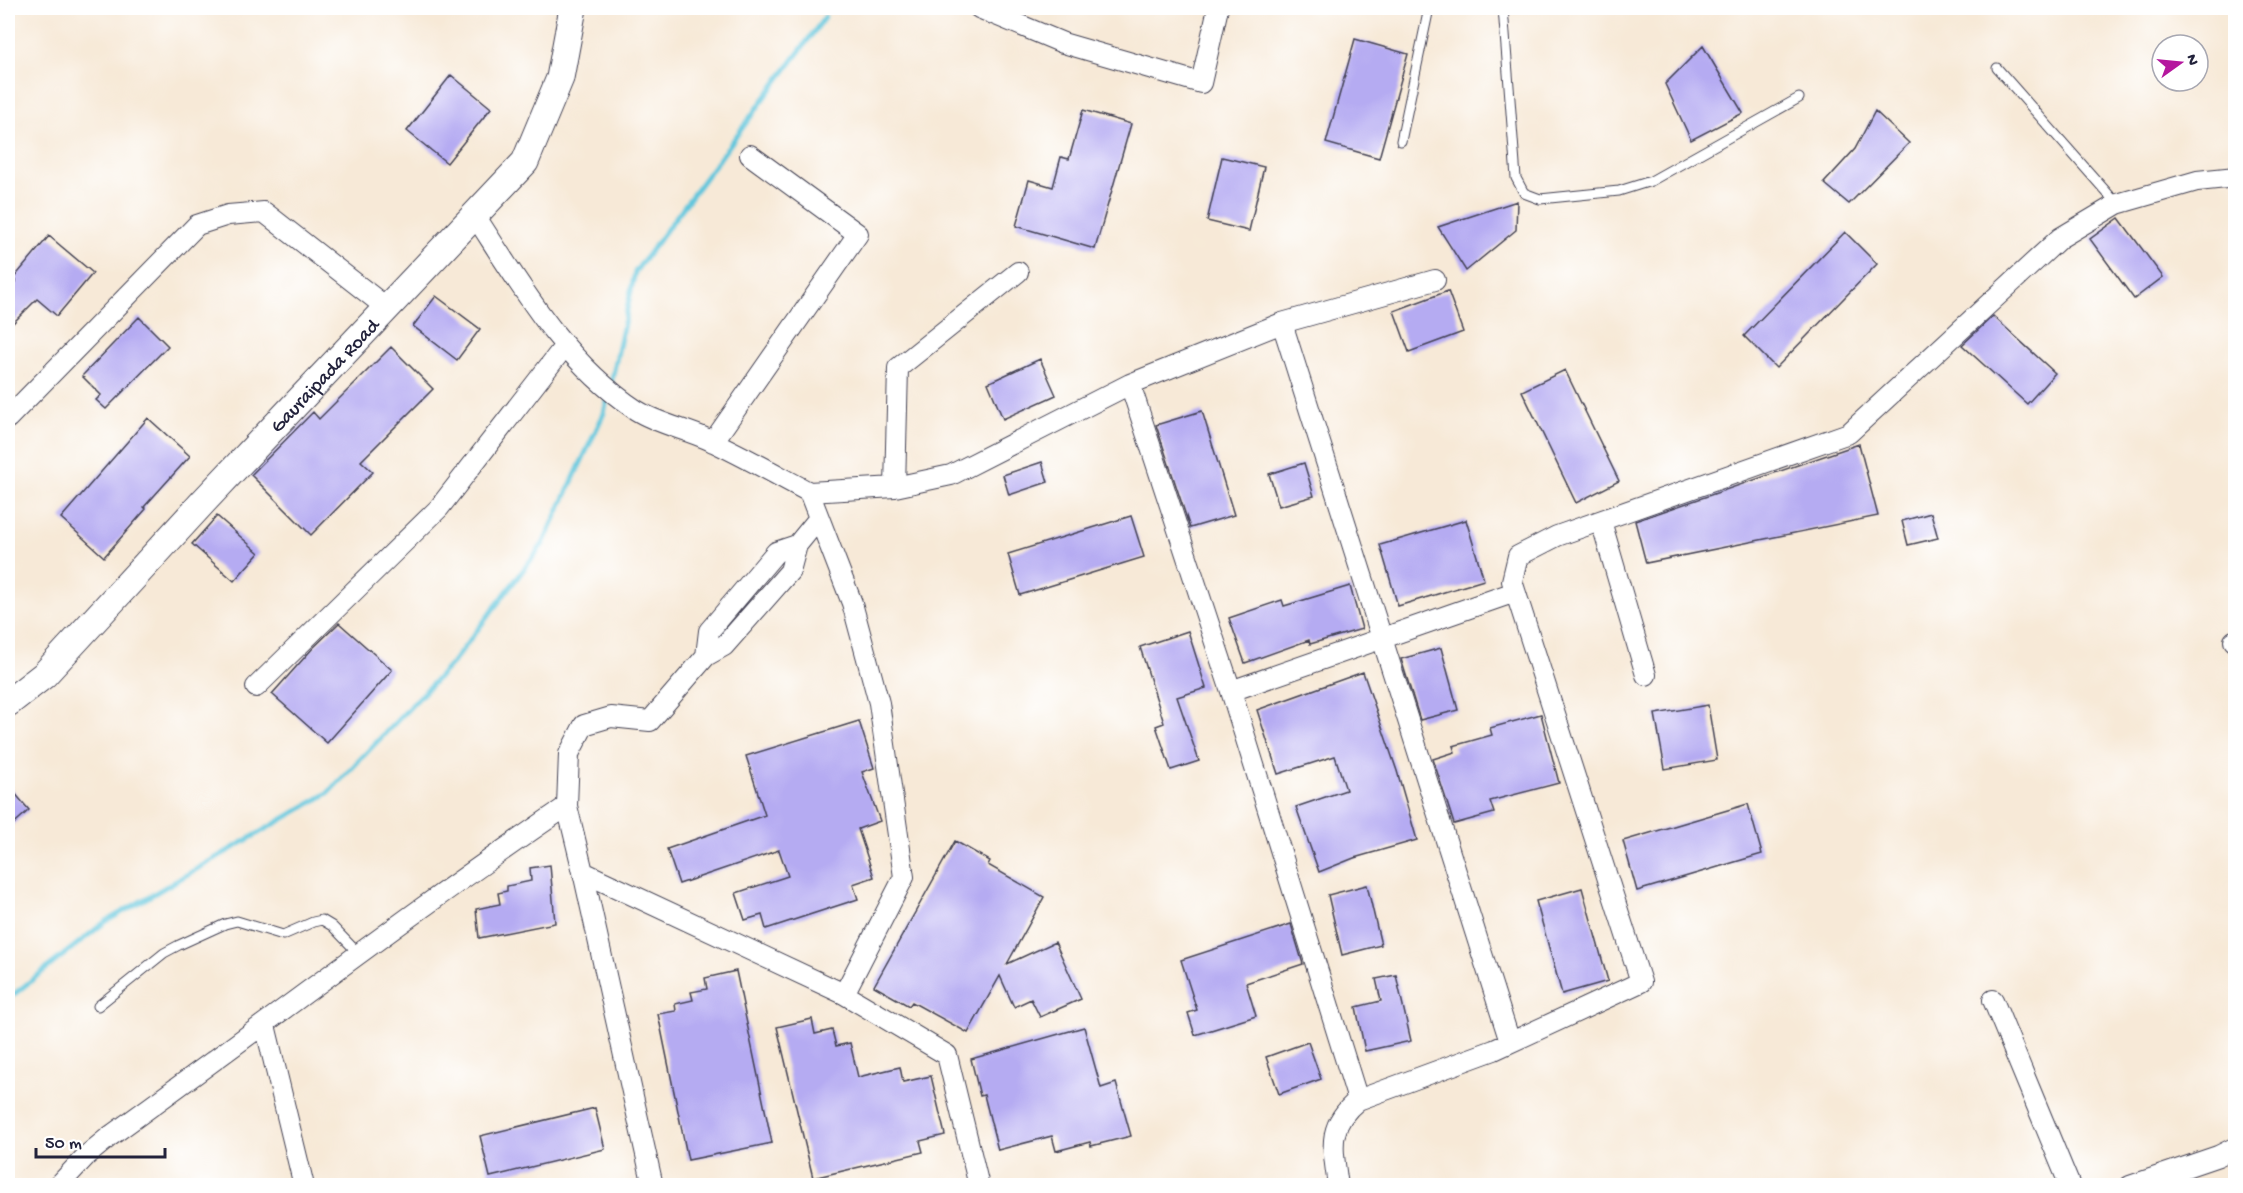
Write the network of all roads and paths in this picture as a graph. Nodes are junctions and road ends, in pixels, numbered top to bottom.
1 (573, 8) edge
2 (979, 8) edge
3 (1218, 8) edge
4 (1429, 8) edge
5 (1503, 8) edge
6 (1997, 68) dead end
7 (1799, 98) dead end
8 (1401, 141) dead end
9 (750, 155) dead end
10 (2235, 177) edge
11 (2116, 204) junction
12 (474, 214) junction
13 (1018, 272) dead end
14 (1435, 280) dead end
15 (387, 308) junction
16 (1282, 323) junction
17 (564, 346) junction
18 (1130, 384) junction
19 (8, 418) edge
20 (713, 442) junction
21 (895, 488) junction
22 (809, 492) junction
23 (819, 518) junction
24 (1601, 520) junction
25 (1515, 591) junction
26 (1384, 638) junction
27 (1646, 675) dead end
28 (256, 687) dead end
29 (1231, 692) junction
30 (8, 703) edge
31 (567, 806) junction
32 (583, 872) junction
33 (359, 954) junction
34 (844, 993) junction
35 (1993, 1000) dead end
36 (98, 1006) dead end
37 (265, 1025) junction
38 (1510, 1042) junction
39 (1358, 1100) junction
40 (2235, 1147) edge
41 (58, 1185) edge
42 (304, 1185) edge
43 (653, 1185) edge
44 (979, 1185) edge
45 (1338, 1185) edge
46 (2070, 1185) edge
47 (2130, 1185) edge

1 - 12 street, Gauraipada Road
2 - 3 street
4 - 8 lane
5 - 7 lane
6 - 11 lane
9 - 20 street
10 - 11 street
11 - 24 street
12 - 15 street, Gauraipada Road
12 - 17 street
13 - 21 street
14 - 16 street
15 - 19 street
15 - 30 street, Gauraipada Road
16 - 18 street
16 - 26 street
17 - 20 street
17 - 28 street
18 - 21 street
18 - 29 street
20 - 22 street
21 - 22 street
22 - 23 street
23 - 31 street
23 - 34 street
24 - 25 street
24 - 27 street
25 - 26 street
25 - 38 street
26 - 29 street
26 - 38 street
29 - 39 street
31 - 32 street
31 - 33 street
32 - 34 street
32 - 43 street
33 - 36 lane
33 - 37 street
34 - 44 street
35 - 46 street
37 - 41 street
37 - 42 street
38 - 39 street
39 - 45 street
40 - 47 street

